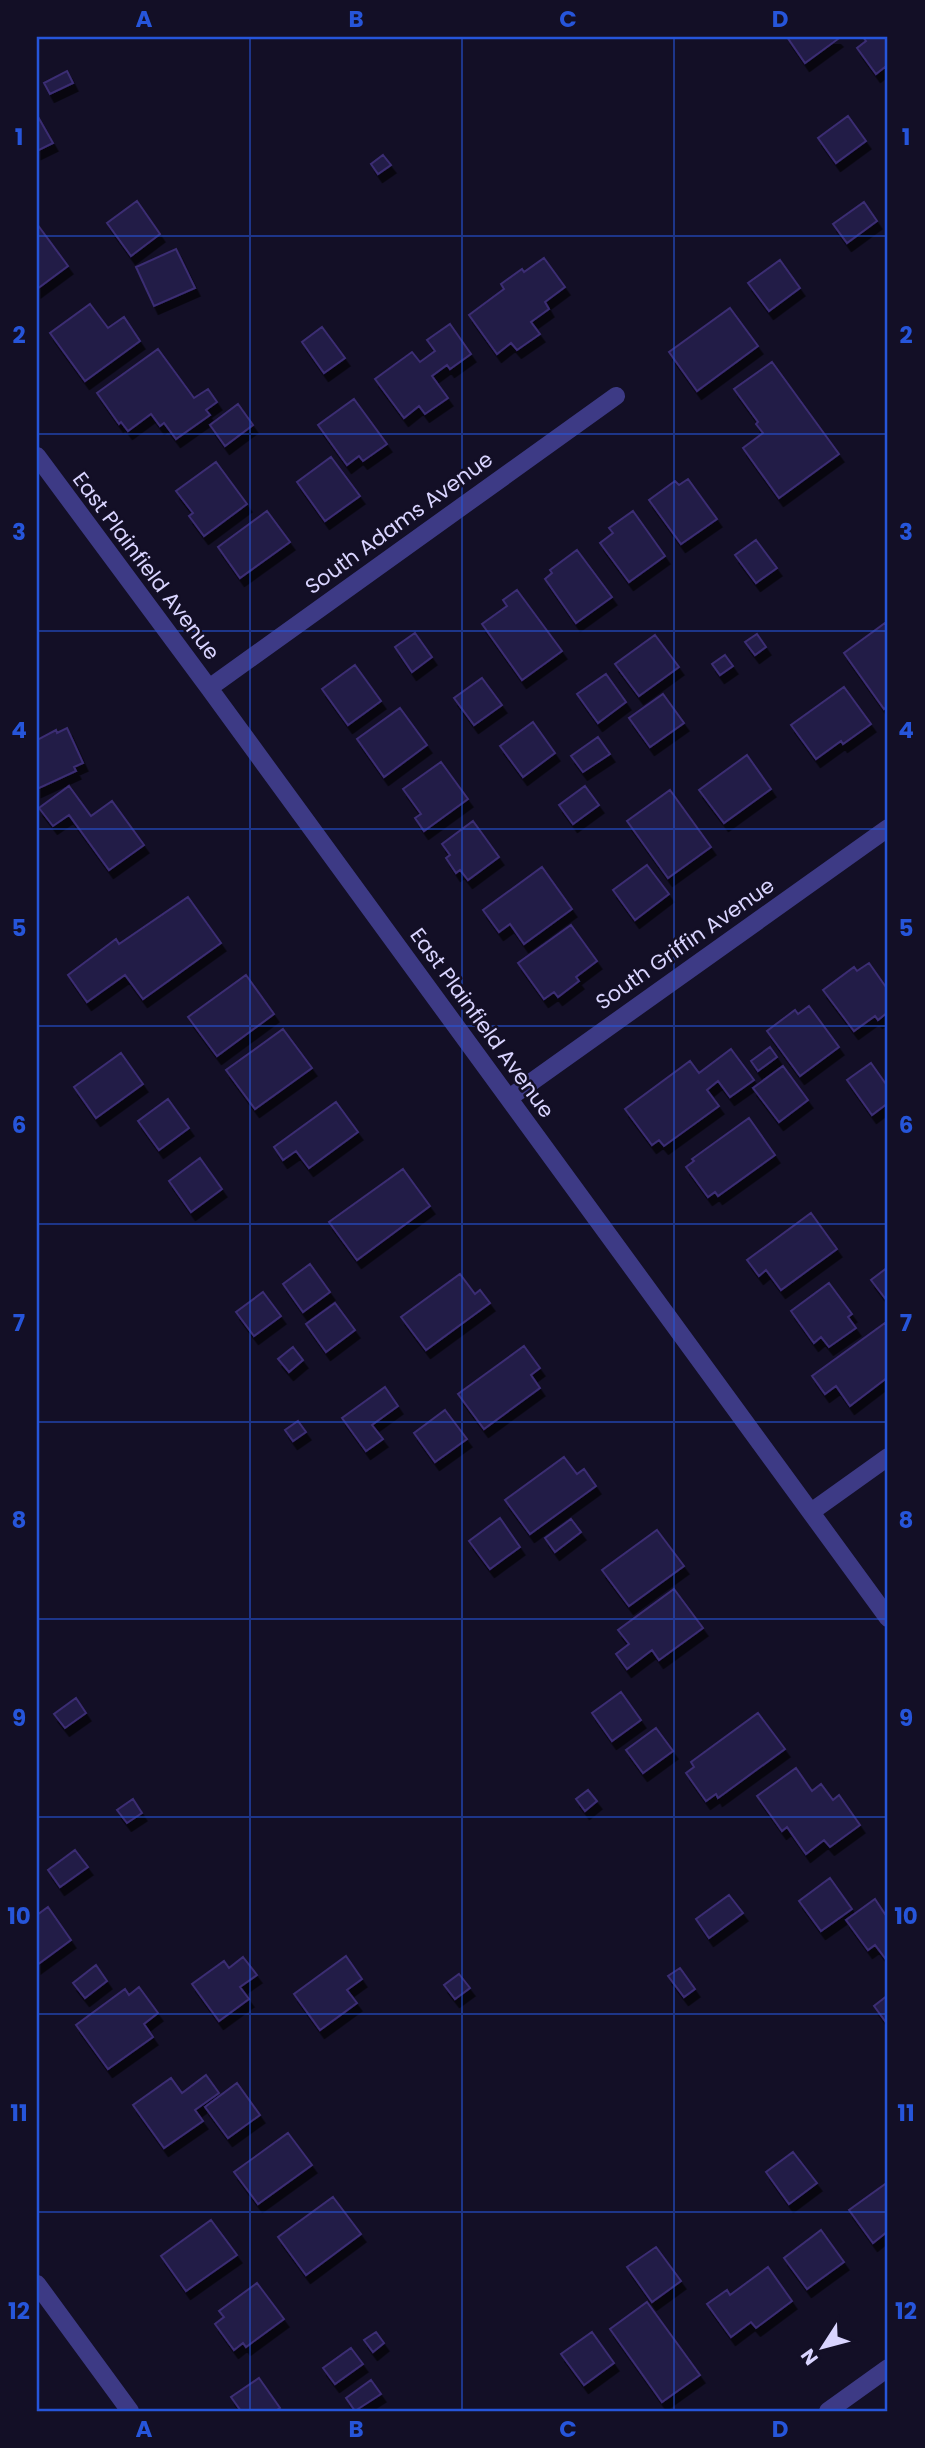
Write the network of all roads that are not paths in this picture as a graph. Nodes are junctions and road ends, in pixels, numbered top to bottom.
1 (616, 396) dead end
2 (37, 456) edge
3 (209, 688) junction
4 (888, 828) edge
5 (509, 1098) junction
6 (888, 1457) edge
7 (811, 1512) junction
8 (888, 1618) edge
9 (37, 2284) edge
10 (888, 2368) edge
11 (130, 2411) edge
12 (828, 2411) edge

1 - 3 street, South Adams Avenue
2 - 3 street, East Plainfield Avenue
3 - 5 street, East Plainfield Avenue
4 - 5 street, South Griffin Avenue
5 - 7 street, East Plainfield Avenue
6 - 7 street
7 - 8 street, East Plainfield Avenue
9 - 11 street
10 - 12 street

